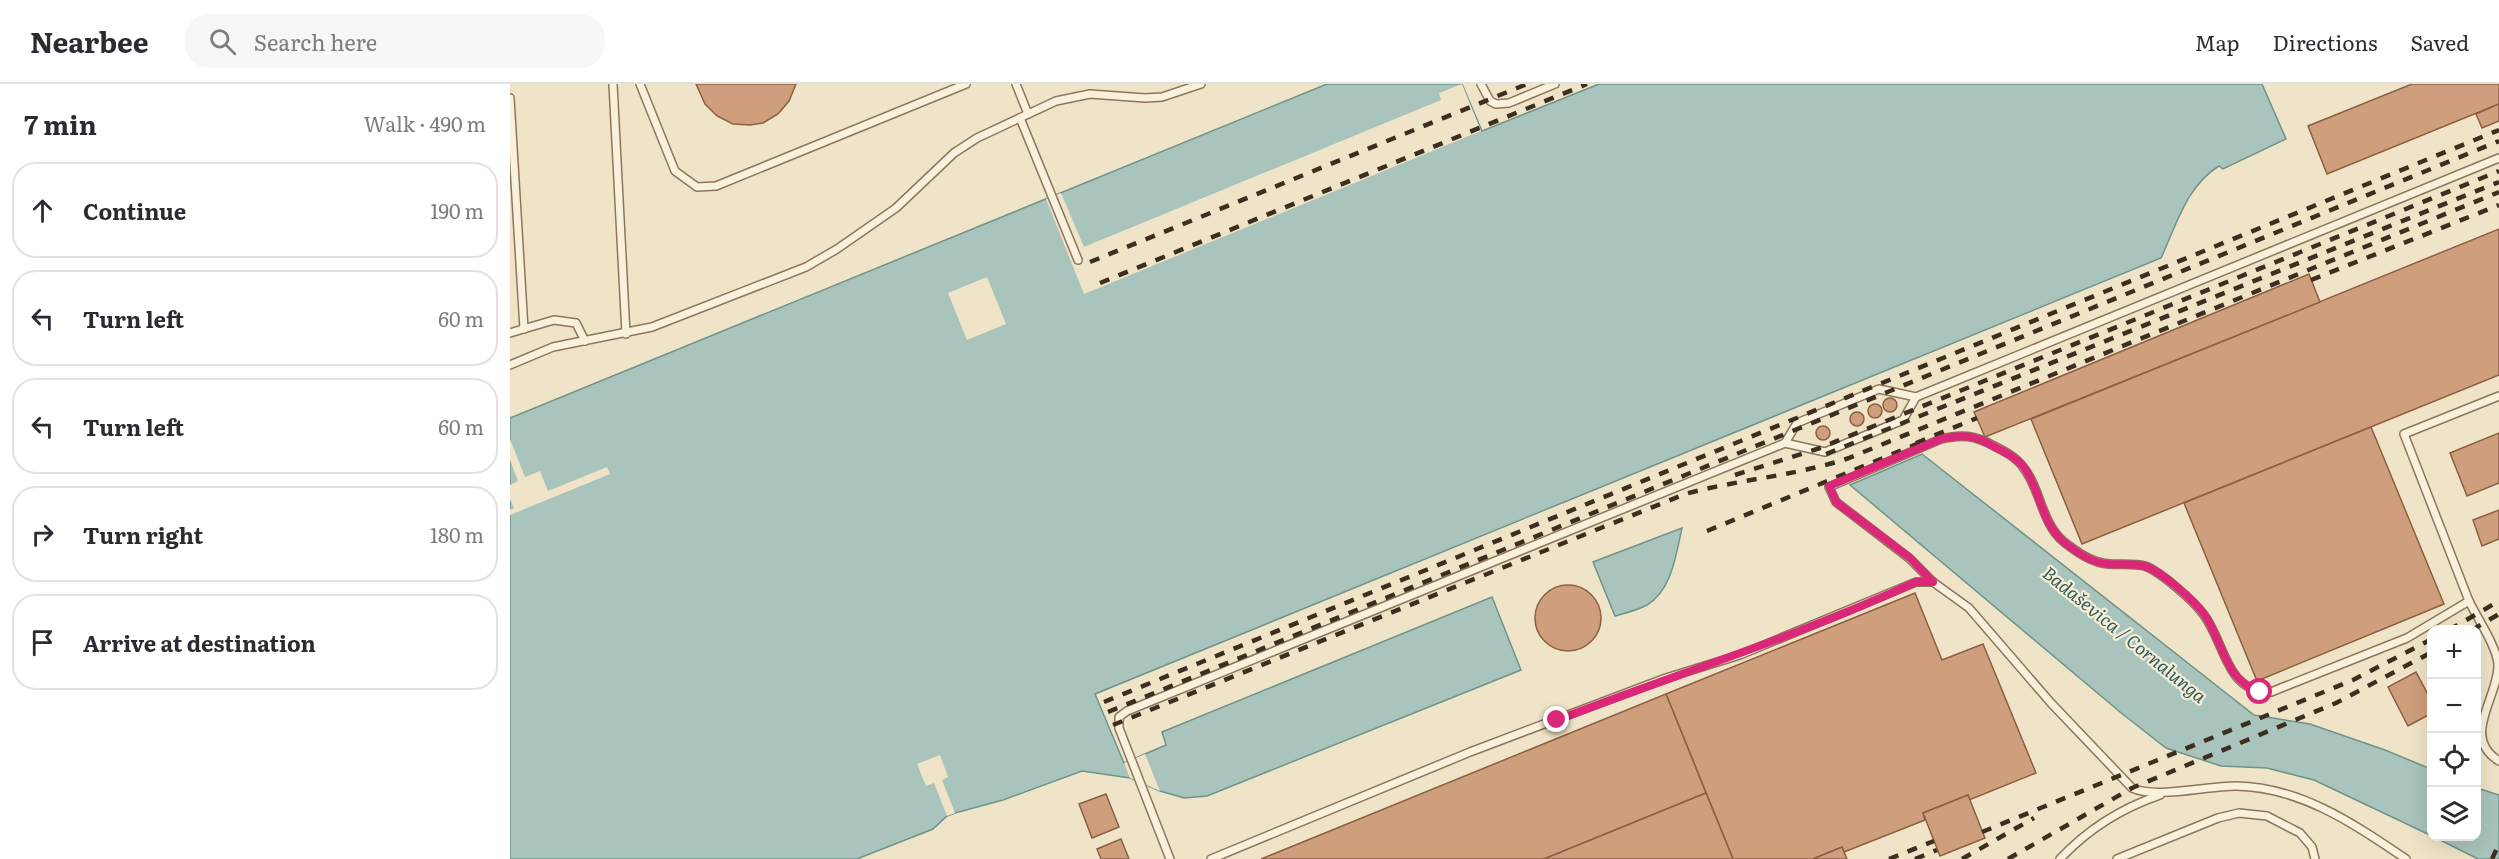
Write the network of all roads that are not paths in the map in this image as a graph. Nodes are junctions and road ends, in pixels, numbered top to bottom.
1 (613, 84) edge
2 (640, 84) edge
3 (966, 84) edge
4 (1016, 84) edge
5 (1201, 84) edge
6 (1481, 84) edge
7 (1555, 84) edge
8 (510, 98) edge
9 (1024, 116) junction
10 (2499, 158) edge
11 (1078, 260) dead end
12 (524, 329) junction
13 (510, 333) edge
14 (626, 334) junction
15 (585, 341) junction
16 (510, 365) edge
17 (2499, 396) edge
18 (1916, 397) junction
19 (1785, 443) junction
20 (1933, 582) junction
21 (2469, 601) junction
22 (2499, 761) edge
23 (2168, 792) junction
24 (1170, 859) edge
25 (1211, 859) edge
26 (2060, 859) edge
27 (2117, 859) edge
28 (2315, 859) edge
29 (2406, 859) edge

1 - 14 lane
2 - 3 lane
4 - 9 lane
5 - 9 lane
6 - 7 lane
8 - 12 lane
9 - 11 lane
9 - 14 lane
10 - 18 lane
12 - 13 lane
12 - 15 lane
14 - 15 lane
15 - 16 lane
17 - 21 lane
18 - 19 lane
18 - 19 lane
19 - 24 lane
20 - 21 lane
20 - 23 lane
20 - 25 lane
21 - 22 lane
23 - 26 lane
23 - 29 lane
27 - 28 lane

